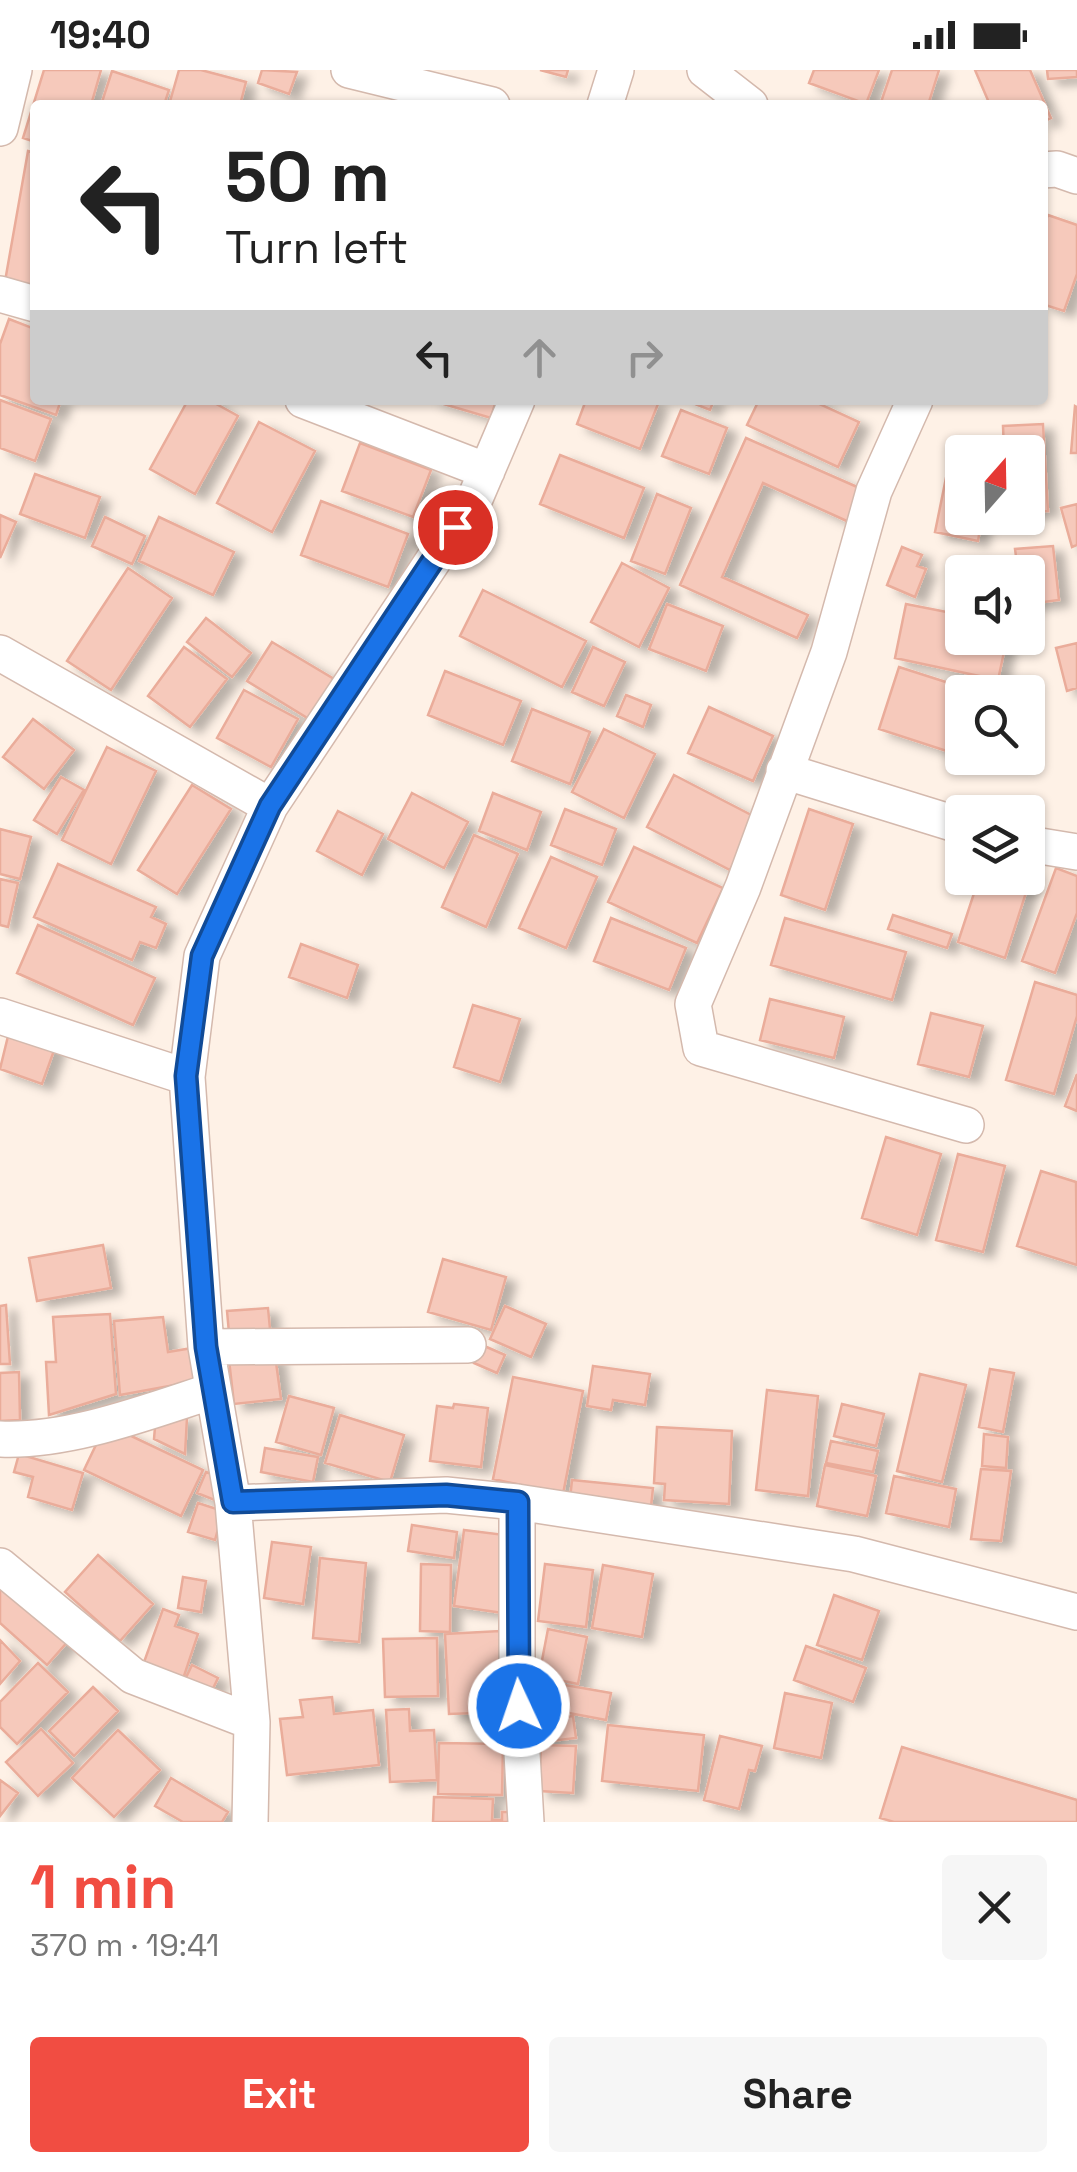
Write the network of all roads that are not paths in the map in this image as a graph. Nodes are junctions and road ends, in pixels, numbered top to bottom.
1 (14, 70) edge
2 (349, 70) edge
3 (616, 70) edge
4 (705, 70) edge
5 (472, 100) edge
6 (607, 100) edge
7 (744, 100) edge
8 (0, 128) edge
9 (1048, 169) edge
10 (1077, 176) edge
11 (0, 294) edge
12 (30, 303) edge
13 (316, 405) edge
14 (516, 405) edge
15 (913, 405) edge
16 (487, 471) junction
17 (0, 653) edge
18 (784, 771) junction
19 (270, 806) junction
20 (945, 821) edge
21 (1045, 847) edge
22 (1077, 852) edge
23 (0, 1016) edge
24 (186, 1076) junction
25 (966, 1125) dead end
26 (468, 1345) dead end
27 (206, 1347) junction
28 (212, 1391) junction
29 (0, 1439) edge
30 (233, 1502) junction
31 (518, 1502) junction
32 (0, 1566) edge
33 (1077, 1612) edge
34 (252, 1722) junction
35 (250, 1822) edge
36 (526, 1822) edge

1 - 8 street
2 - 5 street
3 - 6 street
4 - 7 street
9 - 10 street
11 - 12 street
13 - 16 street
14 - 16 street
15 - 18 street
16 - 19 street
17 - 19 street
18 - 20 street
18 - 25 street
19 - 24 street
21 - 22 street
23 - 24 street
24 - 27 street
26 - 27 street
27 - 28 street
28 - 29 street
28 - 30 street
30 - 31 street
30 - 34 street
31 - 33 street
31 - 36 street
32 - 34 street
34 - 35 street

